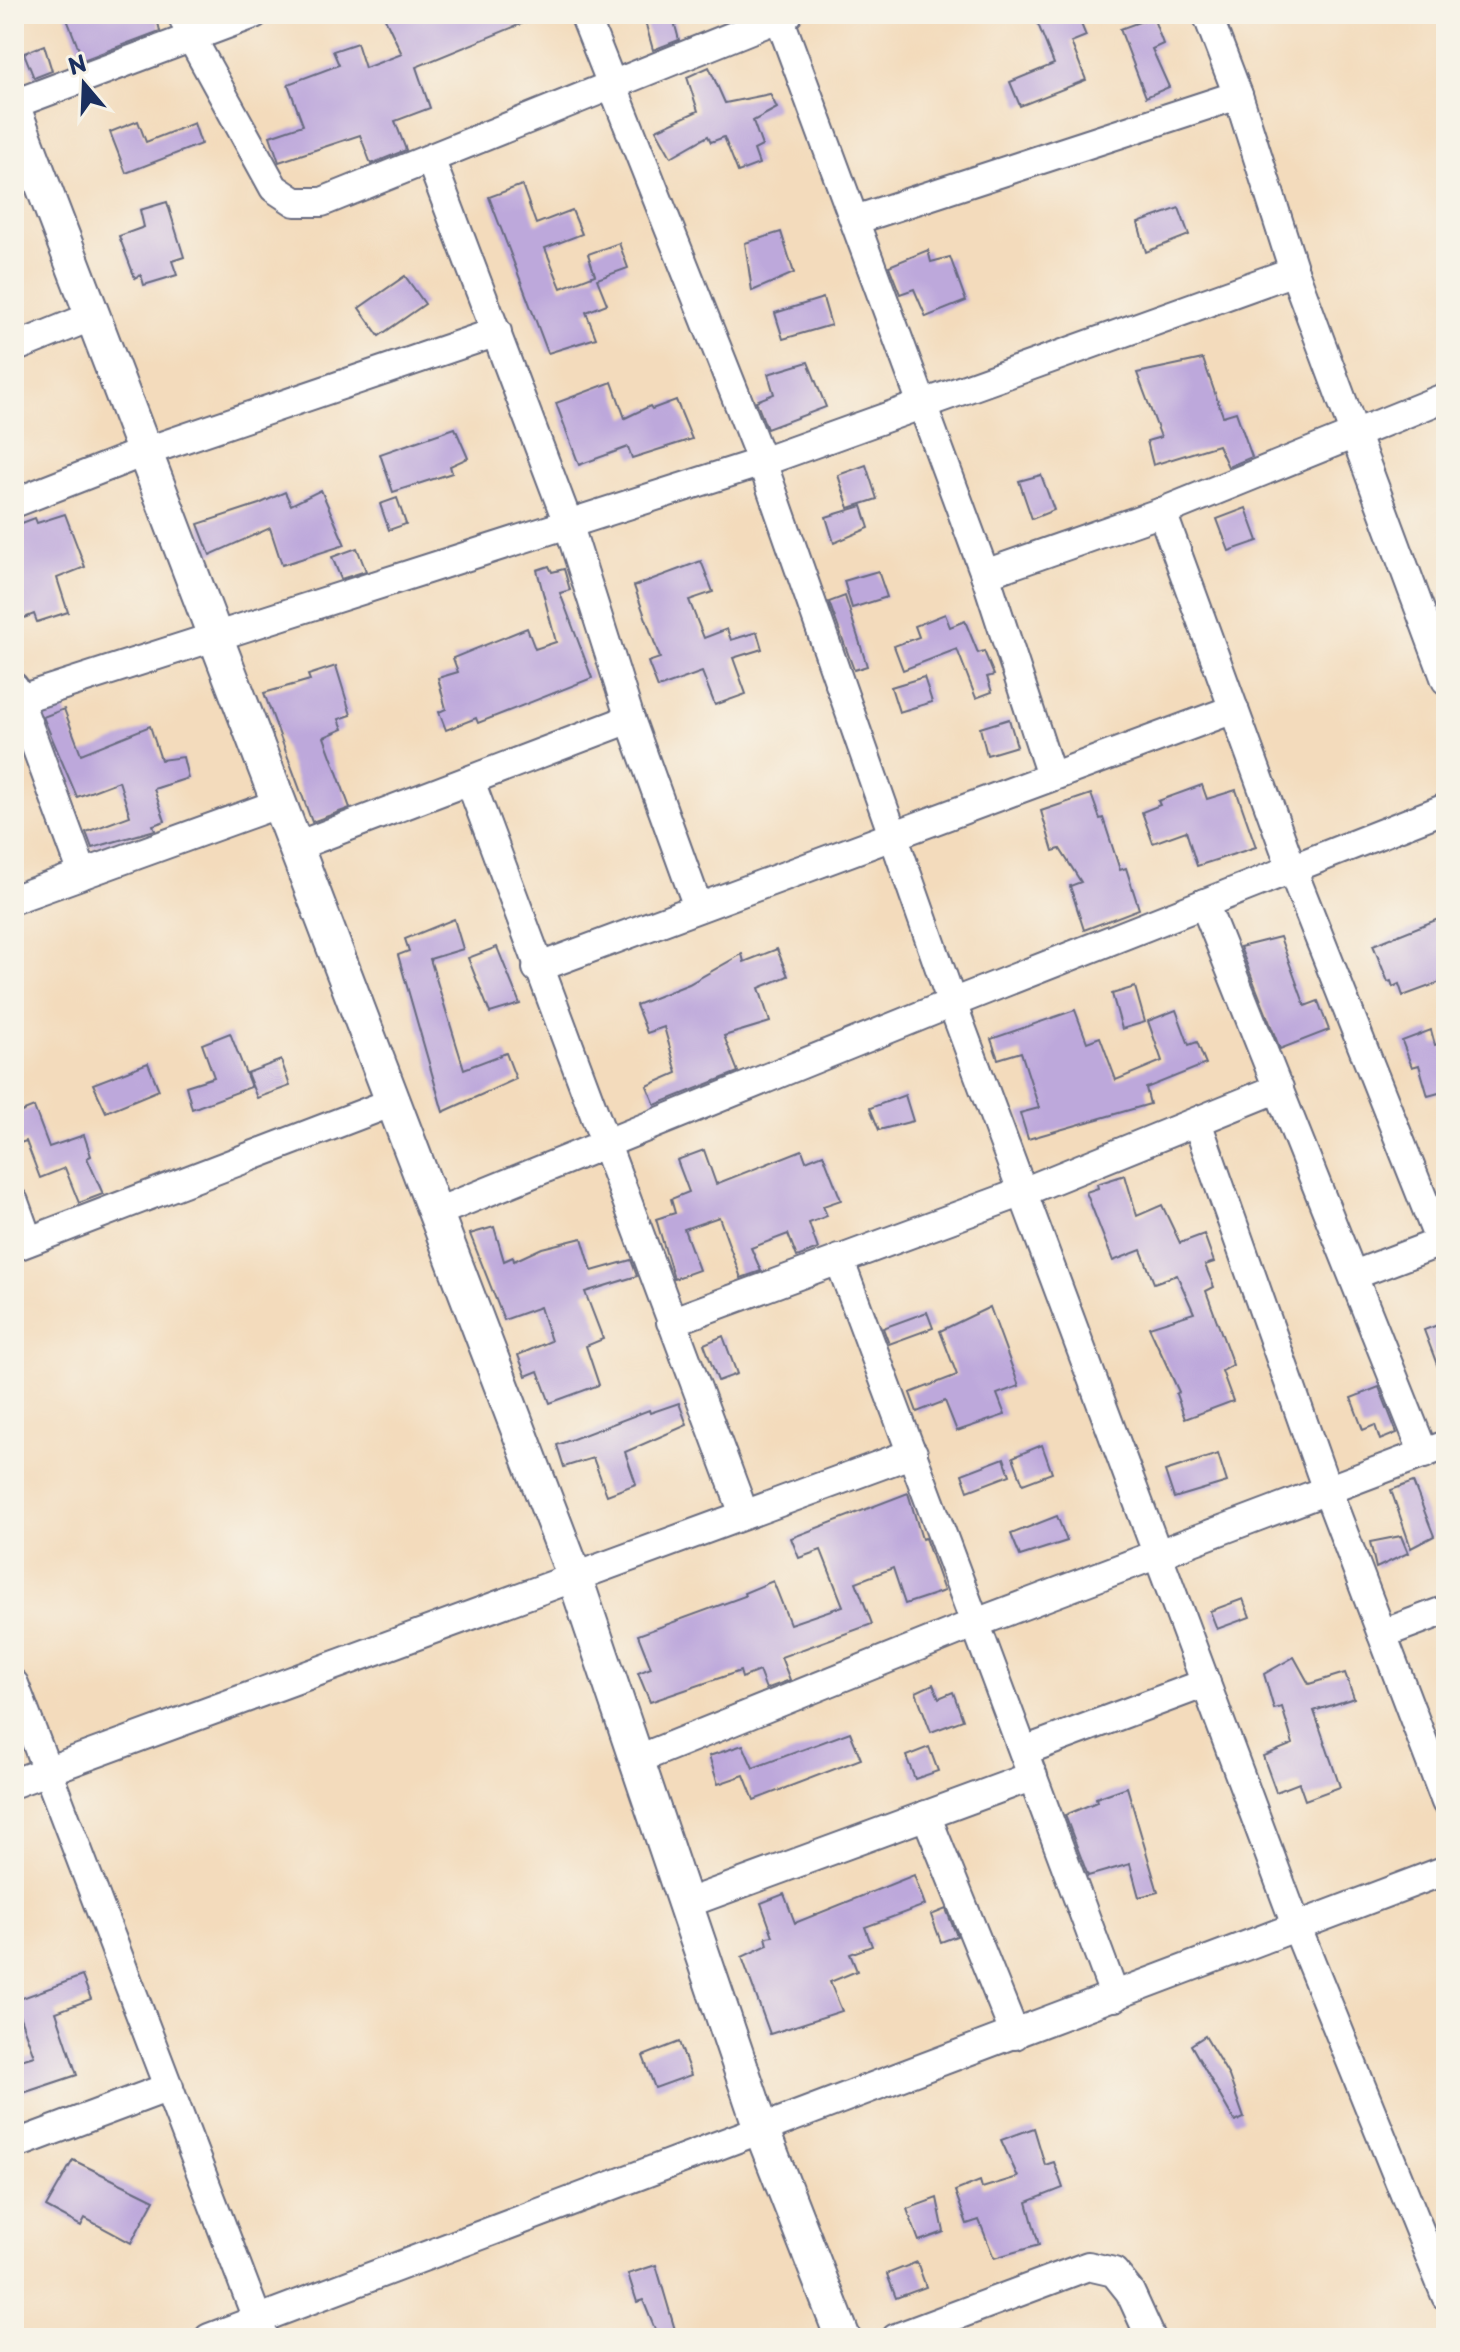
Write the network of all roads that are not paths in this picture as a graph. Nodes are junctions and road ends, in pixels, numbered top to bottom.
1 (254, 14) edge
2 (584, 14) edge
3 (1207, 14) edge
4 (784, 16) edge
5 (186, 26) edge
6 (612, 83) junction
7 (1238, 95) junction
8 (17, 124) edge
9 (431, 161) junction
10 (855, 220) junction
11 (1294, 271) junction
12 (93, 316) junction
13 (497, 332) junction
14 (14, 348) edge
15 (1446, 397) edge
16 (923, 404) junction
17 (1353, 435) junction
18 (144, 452) junction
19 (762, 462) junction
20 (14, 503) edge
21 (1162, 512) junction
22 (568, 523) junction
23 (985, 574) junction
24 (212, 636) junction
25 (1446, 680) edge
26 (16, 696) edge
27 (1234, 709) junction
28 (630, 719) junction
29 (1051, 776) junction
30 (470, 781) junction
31 (277, 804) junction
32 (1446, 808) edge
33 (893, 833) junction
34 (294, 847) junction
35 (1292, 869) junction
36 (83, 874) junction
37 (14, 899) edge
38 (1204, 903) junction
39 (698, 907) junction
40 (537, 968) junction
41 (952, 1003) junction
42 (1279, 1088) junction
43 (393, 1102) junction
44 (1197, 1122) junction
45 (604, 1145) junction
46 (1023, 1192) junction
47 (14, 1202) edge
48 (435, 1213) junction
49 (1443, 1241) edge
50 (21, 1244) edge
51 (839, 1259) junction
52 (1354, 1275) junction
53 (671, 1322) junction
54 (1435, 1449) edge
55 (913, 1453) junction
56 (1327, 1490) junction
57 (744, 1514) junction
58 (1158, 1554) junction
59 (574, 1575) junction
60 (1446, 1610) edge
61 (976, 1623) junction
62 (1382, 1634) junction
63 (1206, 1683) junction
64 (14, 1684) edge
65 (636, 1760) junction
66 (1028, 1764) junction
67 (48, 1770) junction
68 (14, 1783) edge
69 (1446, 1802) edge
70 (926, 1815) junction
71 (1446, 1870) edge
72 (685, 1904) junction
73 (1297, 1928) junction
74 (1115, 1997) junction
75 (1015, 2035) junction
76 (169, 2087) junction
77 (762, 2131) junction
78 (14, 2145) edge
79 (1446, 2296) edge
80 (261, 2329) edge
81 (209, 2338) edge
82 (843, 2338) edge
83 (896, 2338) edge
84 (1151, 2338) edge

1 - 5 street
2 - 6 street
3 - 7 street
4 - 6 street
4 - 10 street
5 - 8 street
5 - 9 street
6 - 9 street
6 - 19 street
7 - 10 street
7 - 11 street
8 - 12 street
9 - 13 street
10 - 16 street
11 - 16 street
11 - 17 street
12 - 14 street
12 - 18 street
13 - 18 street
13 - 22 street
15 - 17 street
16 - 19 street
16 - 23 street
17 - 21 street
17 - 25 street
18 - 20 street
18 - 24 street
19 - 22 street
19 - 33 street
21 - 23 street
21 - 27 street
22 - 24 street
22 - 28 street
23 - 29 street
24 - 26 street
24 - 31 street
26 - 36 street
27 - 29 street
27 - 35 street
28 - 30 street
28 - 39 street
29 - 33 street
30 - 34 street
30 - 40 street
31 - 34 street
31 - 36 street
32 - 35 street
33 - 39 street
33 - 41 street
34 - 43 street
35 - 38 street
35 - 49 street
36 - 37 street
38 - 41 street
38 - 42 street
39 - 40 street
40 - 45 street
41 - 45 street
41 - 46 street
42 - 44 street
42 - 52 street
43 - 48 street
43 - 50 street
44 - 46 street
44 - 56 street
45 - 48 street
45 - 53 street
46 - 51 street
46 - 58 street
47 - 50 street
48 - 59 street
49 - 52 street
51 - 53 street
51 - 55 street
52 - 54 street
53 - 57 street
54 - 56 street
55 - 57 street
55 - 61 street
56 - 58 street
56 - 62 street
57 - 59 street
58 - 61 street
58 - 63 street
59 - 65 street
59 - 67 street
60 - 62 street
61 - 65 street
61 - 66 street
62 - 69 street
63 - 66 street
63 - 73 street
64 - 67 street
65 - 72 street
66 - 70 street
66 - 74 street
67 - 68 street
67 - 76 street
70 - 72 street
70 - 75 street
71 - 73 street
72 - 77 street
73 - 74 street
73 - 79 street
74 - 75 street
75 - 77 street
76 - 78 street
76 - 80 street
77 - 80 street
77 - 82 street
80 - 81 street
83 - 84 street

